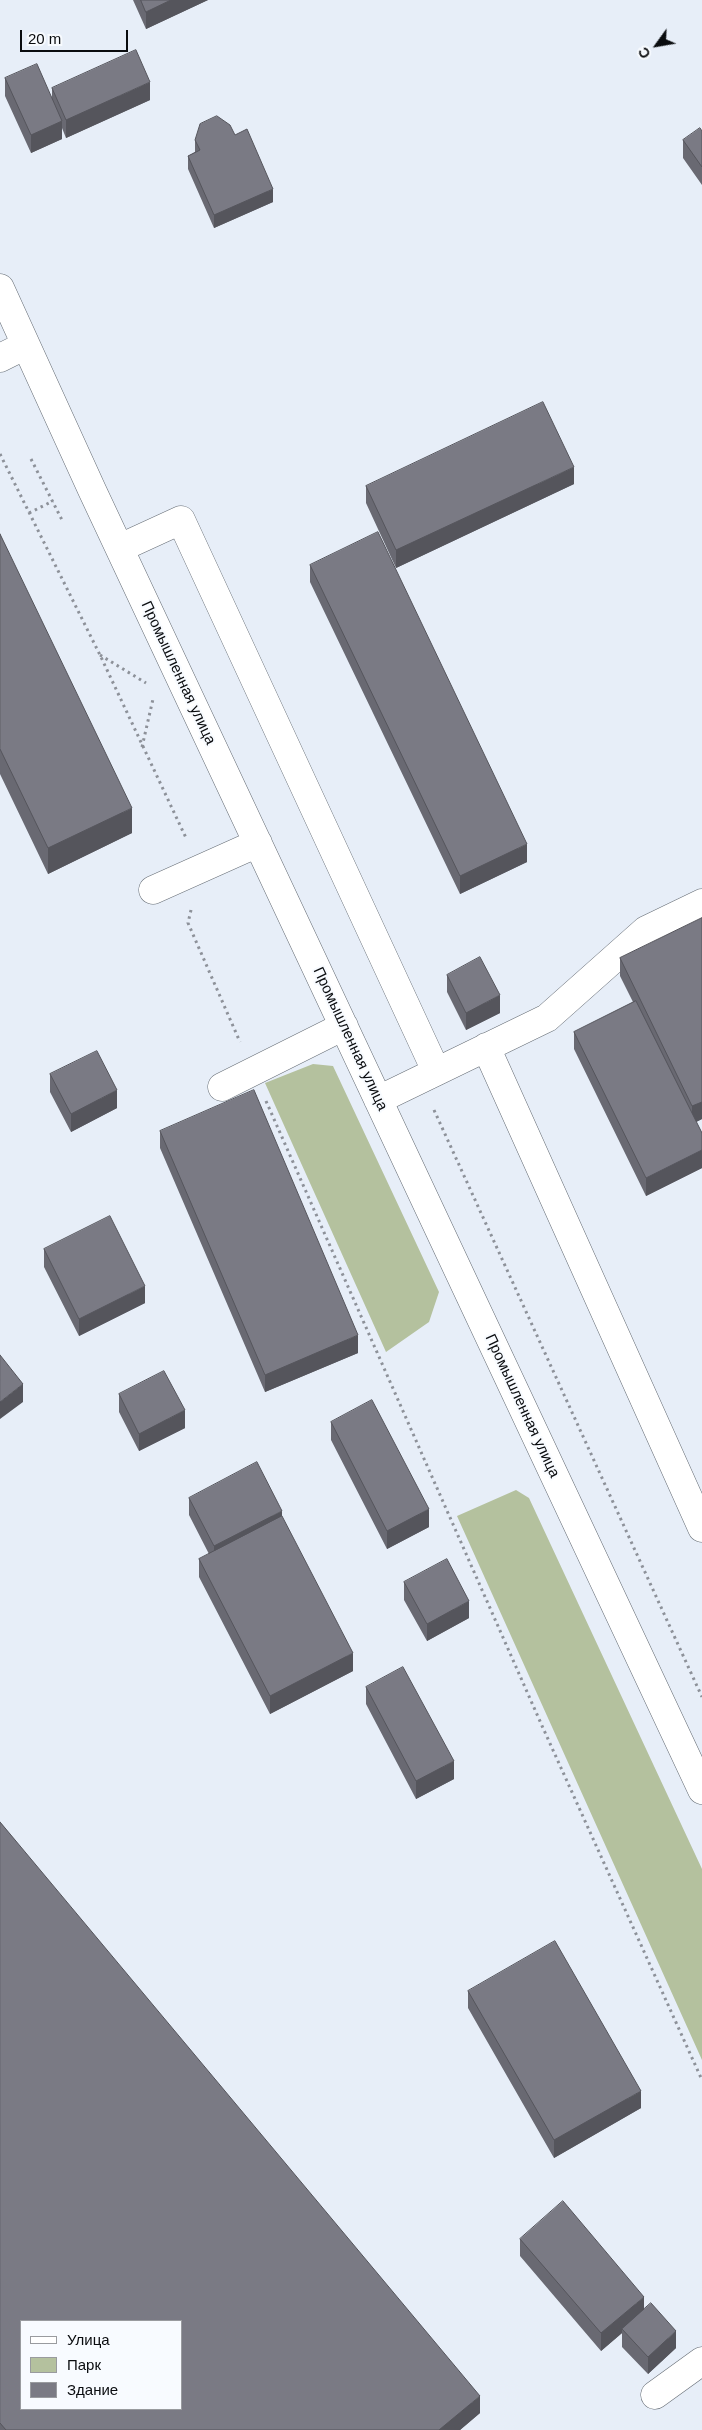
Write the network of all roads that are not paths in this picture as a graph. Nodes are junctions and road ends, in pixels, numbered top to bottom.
1 (0, 288) edge
2 (26, 345) junction
3 (0, 358) edge
4 (120, 548) junction
5 (258, 843) junction
6 (153, 890) dead end
7 (702, 903) edge
8 (344, 1026) junction
9 (486, 1047) junction
10 (428, 1076) junction
11 (222, 1087) dead end
12 (378, 1100) junction
13 (702, 1528) edge
14 (702, 1790) edge
15 (702, 2361) edge
16 (655, 2395) dead end

1 - 2 street, Промышленная улица
2 - 3 street
2 - 4 street, Промышленная улица
4 - 5 street, Промышленная улица
4 - 10 street
5 - 6 street
5 - 8 street, Промышленная улица
7 - 9 street
8 - 11 street
8 - 12 street, Промышленная улица
9 - 10 street
9 - 13 street
10 - 12 street
12 - 14 street, Промышленная улица
15 - 16 street

